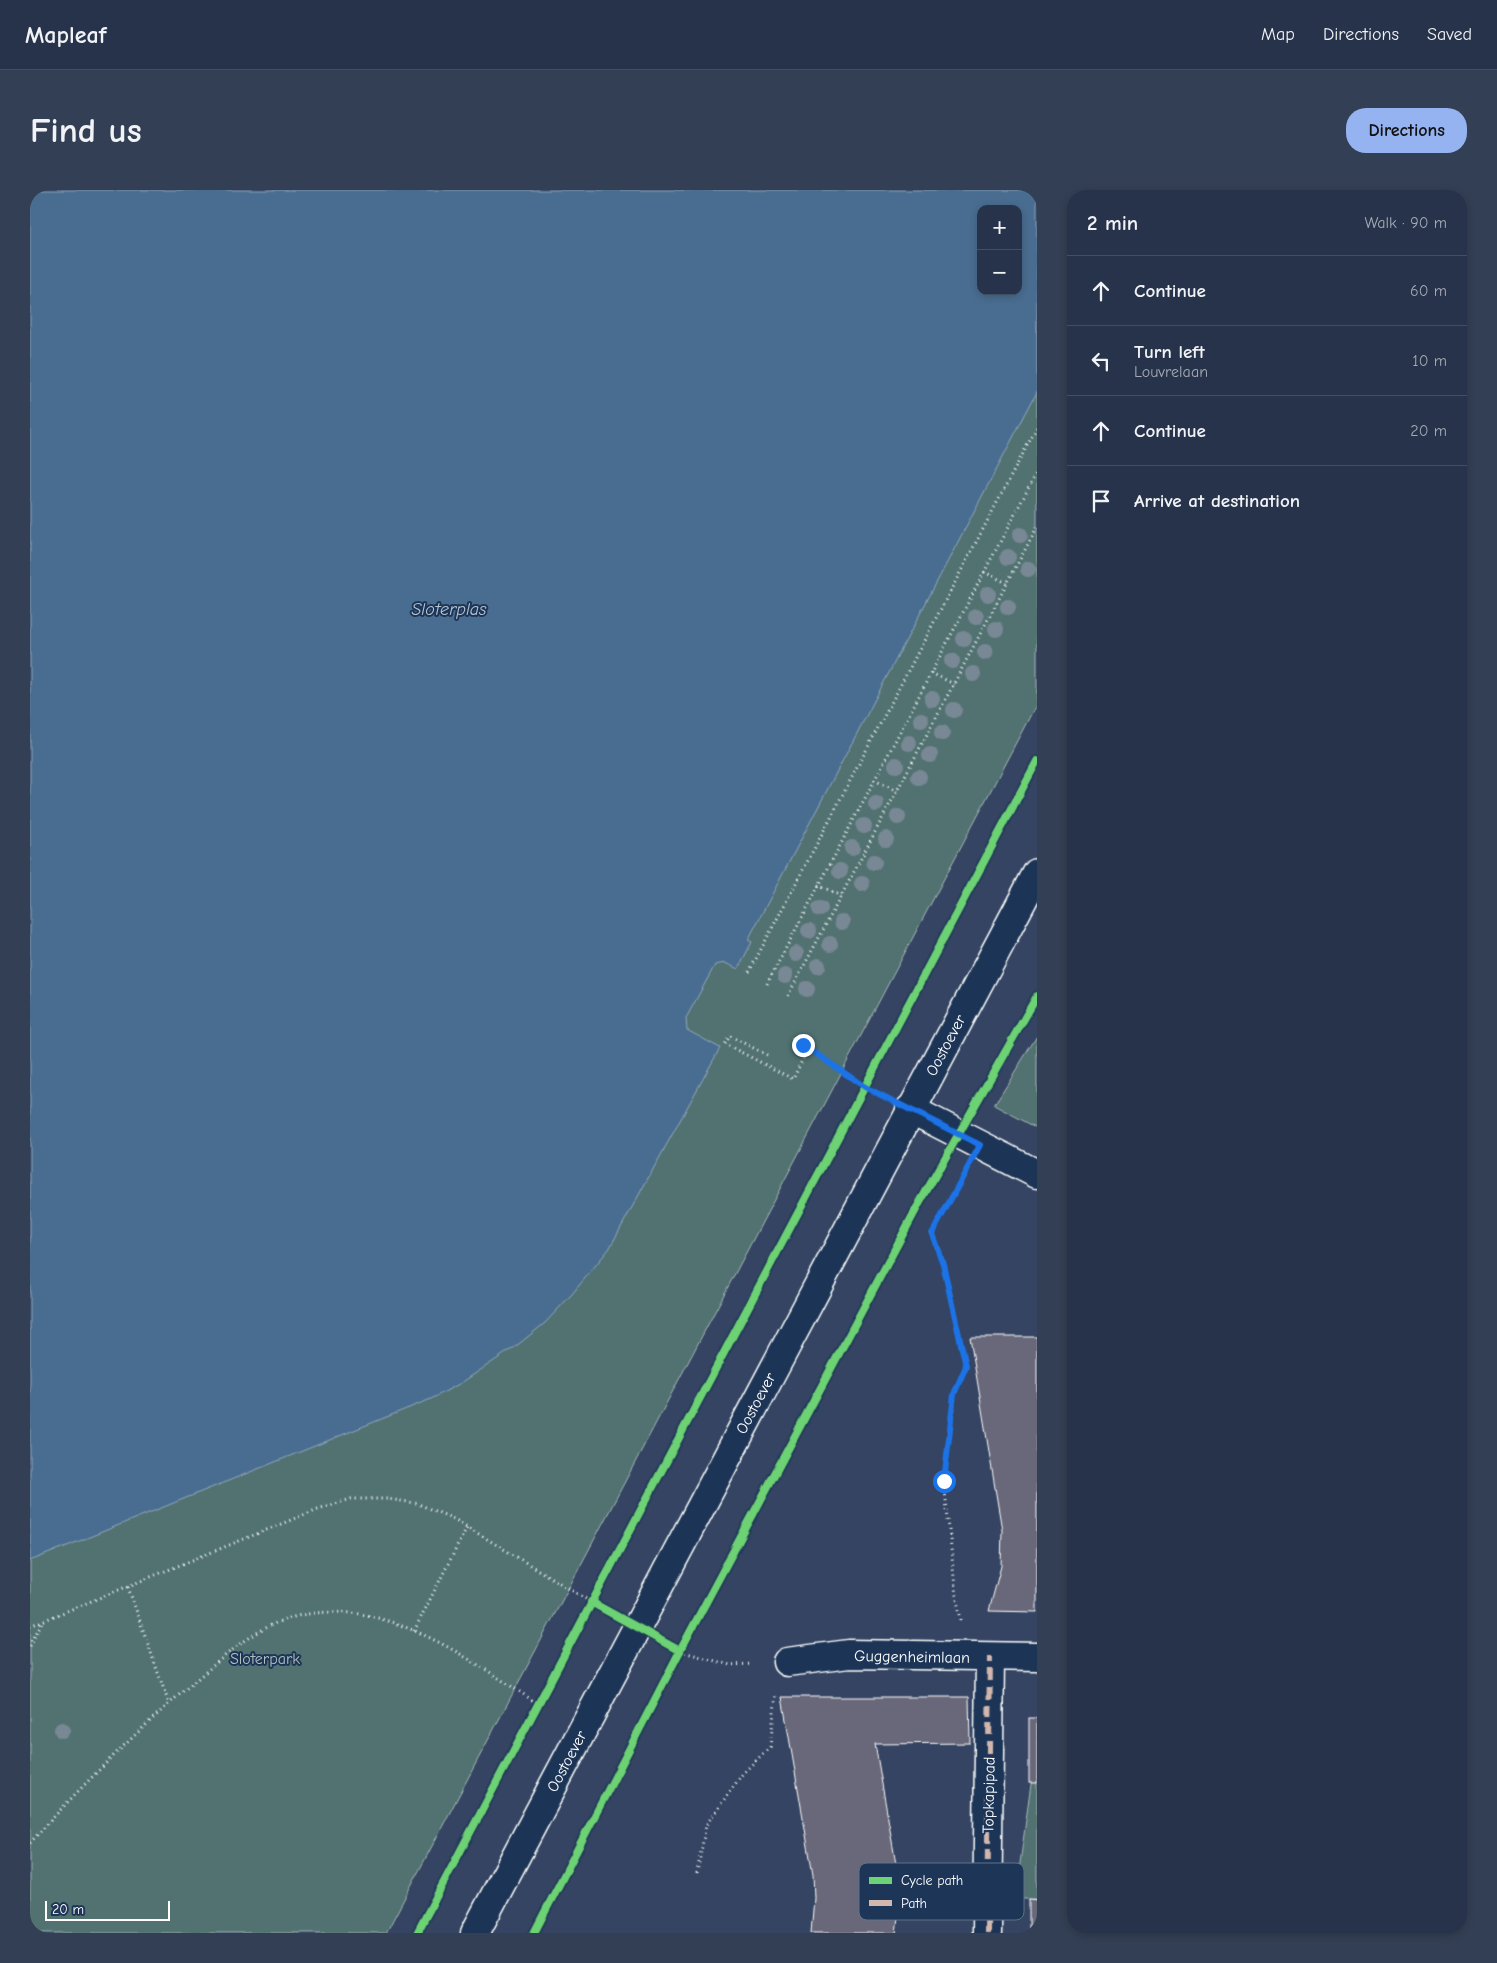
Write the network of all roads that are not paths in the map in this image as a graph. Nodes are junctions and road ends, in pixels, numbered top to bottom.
1 (1037, 873) edge
2 (910, 1109) junction
3 (1037, 1174) edge
4 (980, 1657) junction
5 (1037, 1657) edge
6 (788, 1662) road end
7 (985, 1863) edge
8 (987, 1920) edge
9 (475, 1933) edge
10 (987, 1933) edge

1 - 2 main road, Oostoever
2 - 3 main road
2 - 9 main road, Oostoever
4 - 5 main road, Guggenheimlaan
4 - 6 main road, Guggenheimlaan
4 - 7 main road, Topkapipad
8 - 10 main road, Topkapipad

